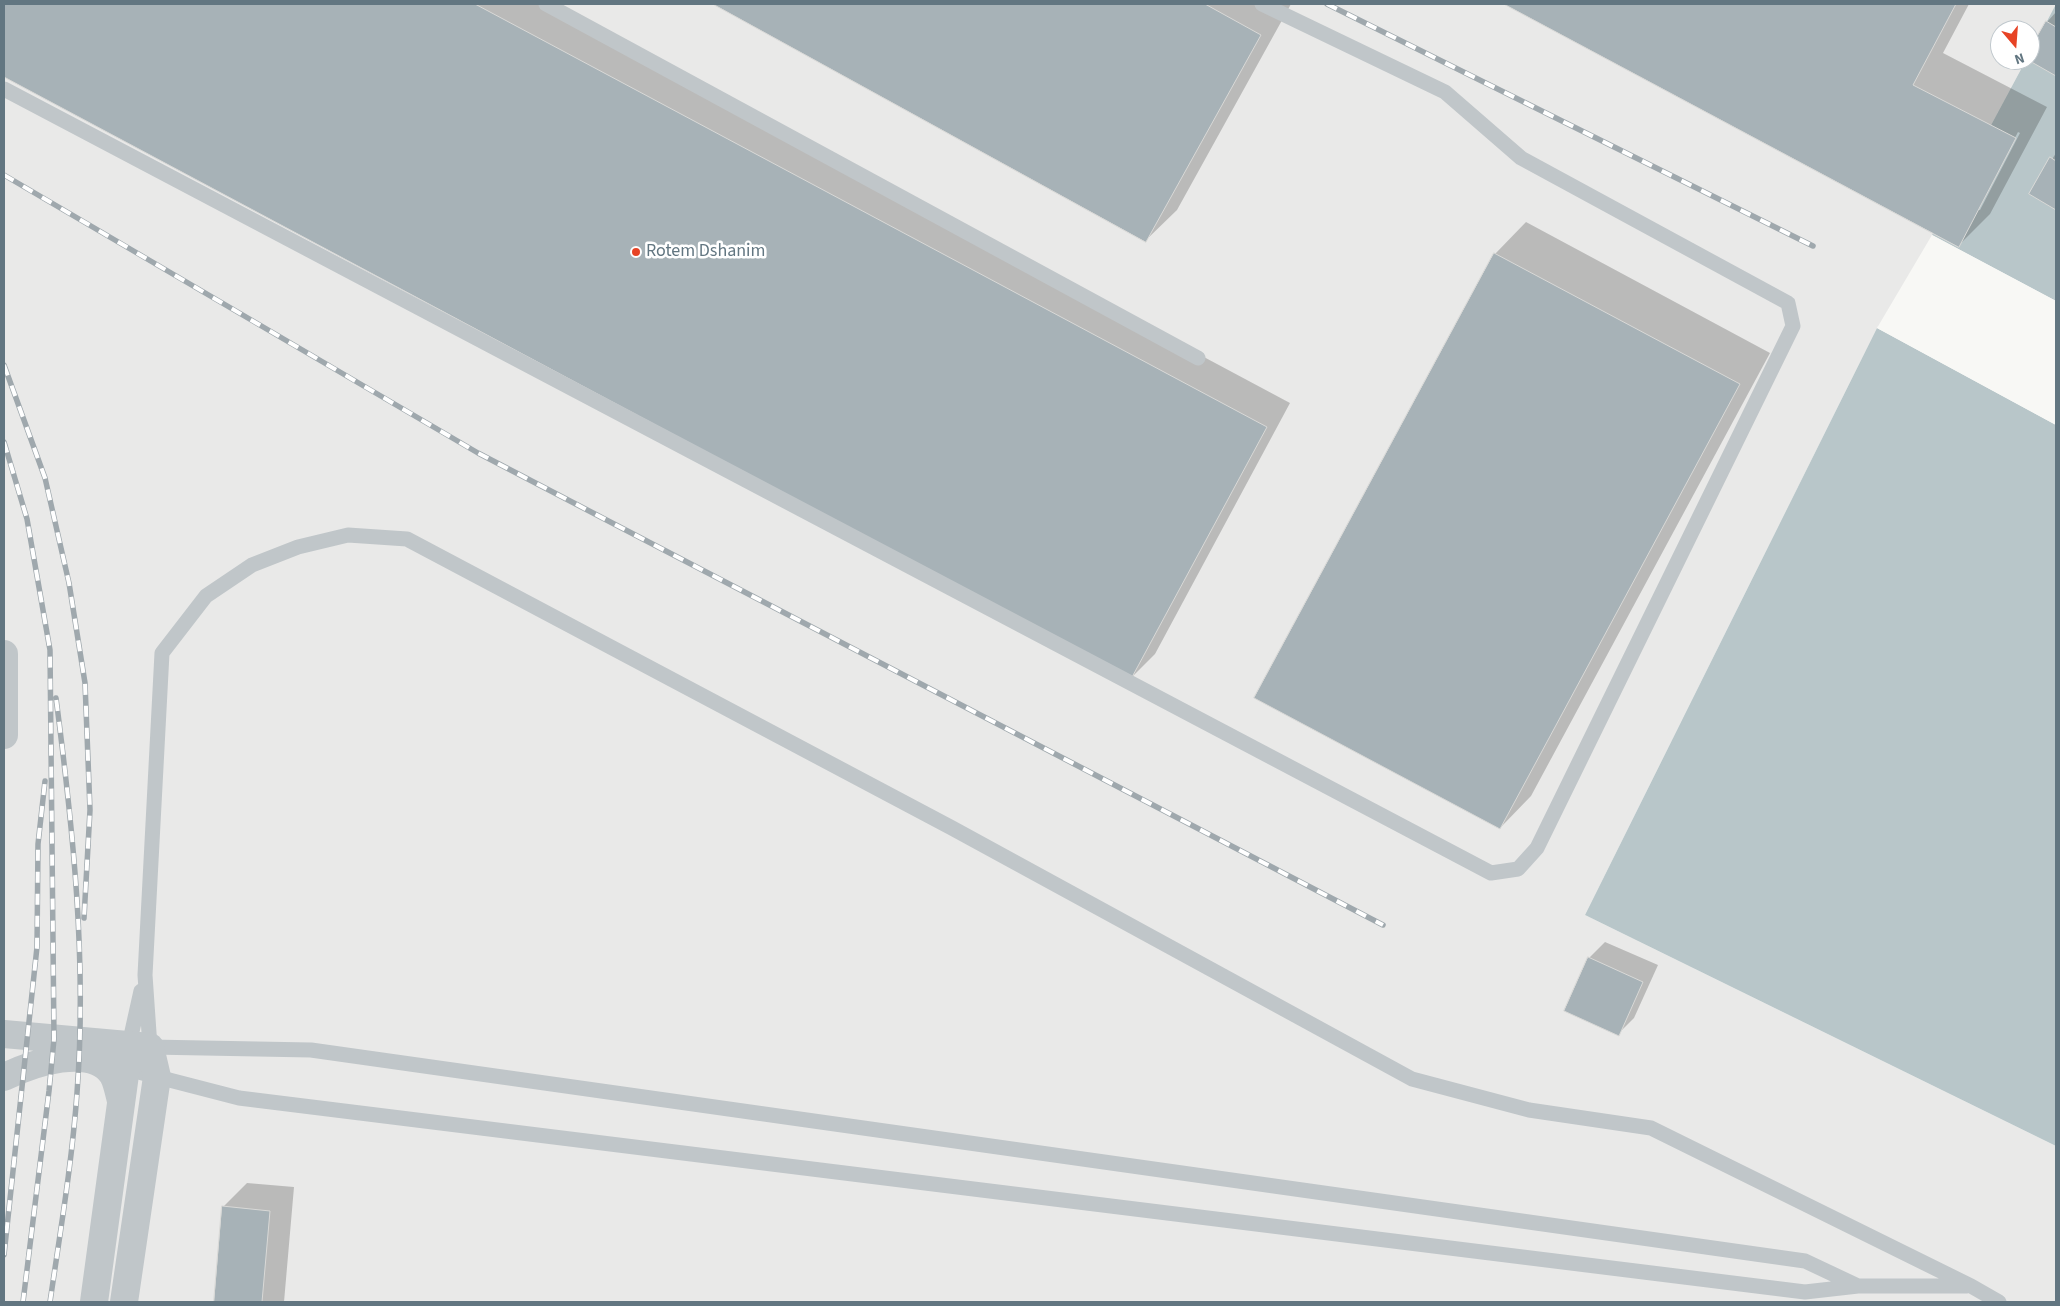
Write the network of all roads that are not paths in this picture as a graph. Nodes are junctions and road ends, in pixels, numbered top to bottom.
1 (546, 4) edge
2 (1262, 4) edge
3 (4, 89) edge
4 (1198, 358) dead end
5 (4, 654) edge
6 (4, 736) edge
7 (145, 974) junction
8 (7, 1030) edge
9 (135, 1053) junction
10 (98, 1061) junction
11 (4, 1077) edge
12 (157, 1077) junction
13 (121, 1102) junction
14 (1858, 1286) junction
15 (1972, 1286) junction
16 (94, 1302) edge
17 (124, 1302) edge
18 (1999, 1302) edge

1 - 4 lane
2 - 3 lane
5 - 6 street
7 - 9 lane
7 - 9 lane
7 - 15 lane
8 - 9 street
9 - 10 lane
9 - 12 street
9 - 13 street
9 - 14 lane
10 - 11 street
10 - 13 street
12 - 14 lane
12 - 17 street
13 - 16 street
14 - 15 lane
15 - 18 lane

